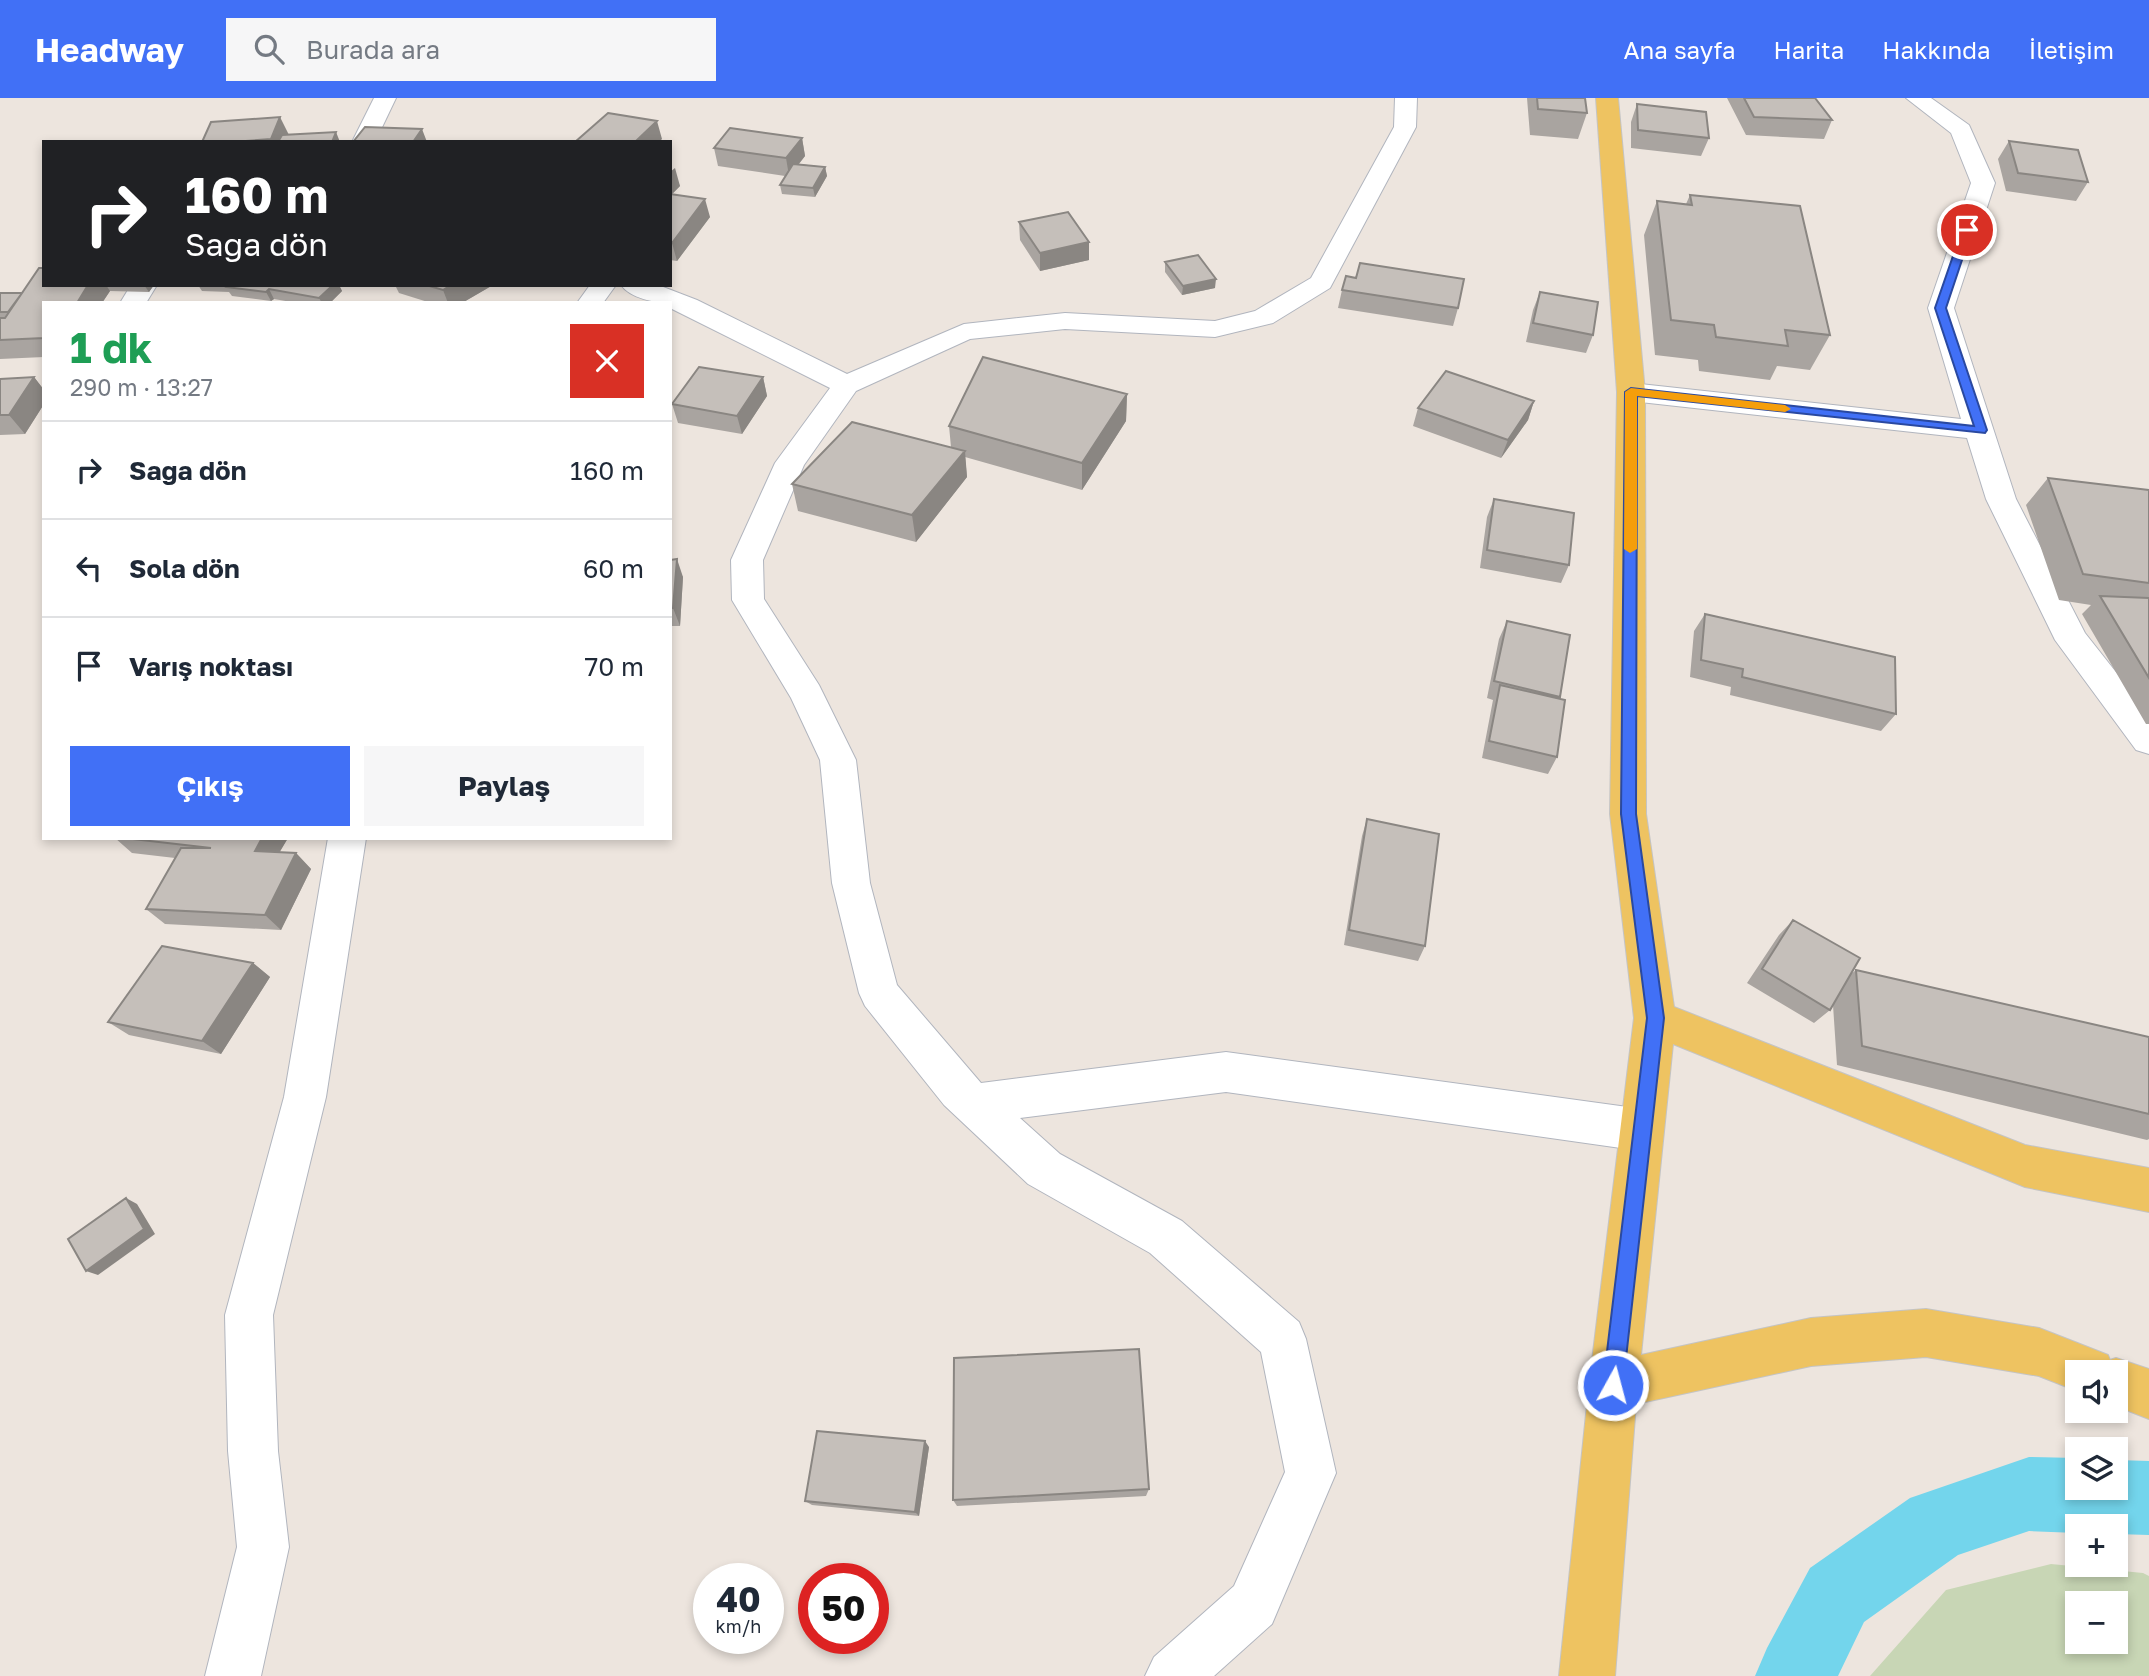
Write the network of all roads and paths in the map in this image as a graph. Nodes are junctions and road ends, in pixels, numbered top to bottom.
1 (385, 98) edge
2 (1406, 98) edge
3 (1607, 98) edge
4 (1917, 98) edge
5 (364, 140) edge
6 (639, 287) edge
7 (846, 386) junction
8 (1631, 392) junction
9 (1981, 430) junction
10 (2149, 740) edge
11 (347, 840) edge
12 (1655, 1018) junction
13 (973, 1104) junction
14 (1642, 1130) junction
15 (2149, 1190) edge
16 (2065, 1362) edge
17 (1613, 1385) junction
18 (2128, 1387) edge
19 (2149, 1395) edge
20 (233, 1676) edge
21 (1172, 1676) edge
22 (1587, 1676) edge

1 - 5 street
2 - 7 street
3 - 8 main road
4 - 9 street
6 - 7 street
7 - 13 street
8 - 9 street
8 - 12 main road
9 - 10 street
11 - 20 street
12 - 14 main road
12 - 15 main road
13 - 14 street
13 - 21 street
14 - 17 main road
16 - 17 main road
17 - 22 main road
18 - 19 main road

